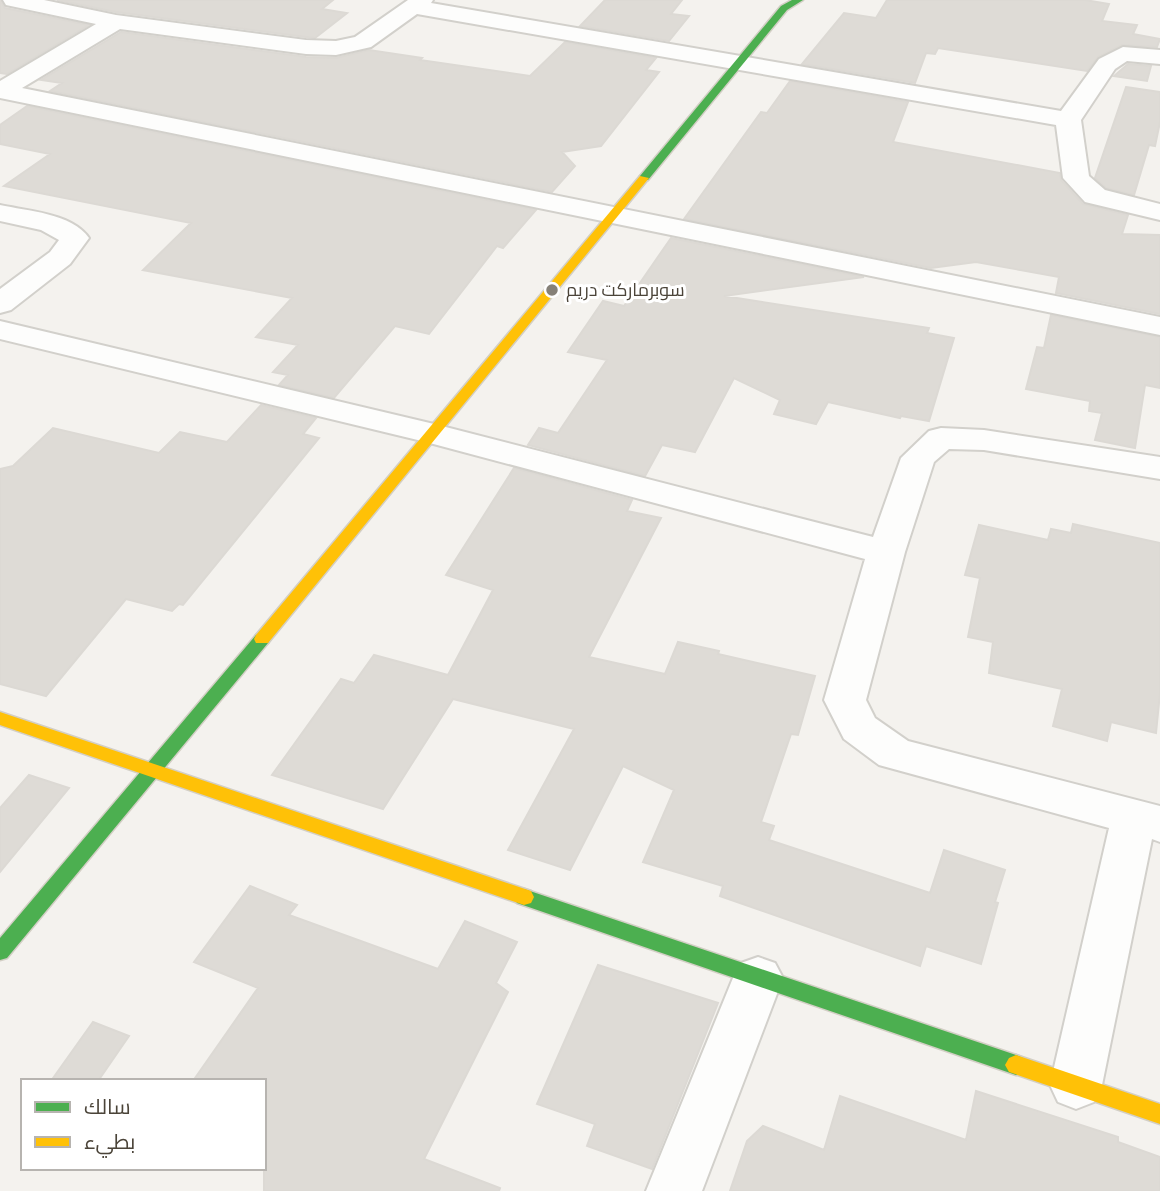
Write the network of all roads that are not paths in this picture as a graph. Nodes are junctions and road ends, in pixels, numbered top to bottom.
1 (14, 0) edge
2 (799, 0) edge
3 (418, 4) edge
4 (785, 4) edge
5 (116, 22) junction
6 (1160, 57) edge
7 (741, 62) junction
8 (0, 91) edge
9 (1068, 120) junction
10 (0, 212) edge
11 (1160, 212) edge
12 (611, 215) junction
13 (0, 304) edge
14 (1160, 326) edge
15 (0, 330) edge
16 (433, 434) junction
17 (1160, 468) edge
18 (886, 552) junction
19 (0, 718) edge
20 (152, 768) junction
21 (1147, 821) edge
22 (0, 952) edge
23 (758, 978) junction
24 (1076, 1085) junction
25 (1160, 1114) edge
26 (674, 1191) edge

1 - 5 street
2 - 4 street
3 - 5 street
3 - 7 street
4 - 7 street
5 - 8 street
6 - 9 street
7 - 9 street
7 - 12 street
8 - 12 street
9 - 11 street
10 - 13 street
12 - 14 street
12 - 16 street
15 - 16 street
16 - 18 street
16 - 20 street
17 - 18 street
18 - 21 street
19 - 20 street
20 - 22 street
20 - 23 street
21 - 24 street
23 - 24 street
23 - 26 street
24 - 25 street

